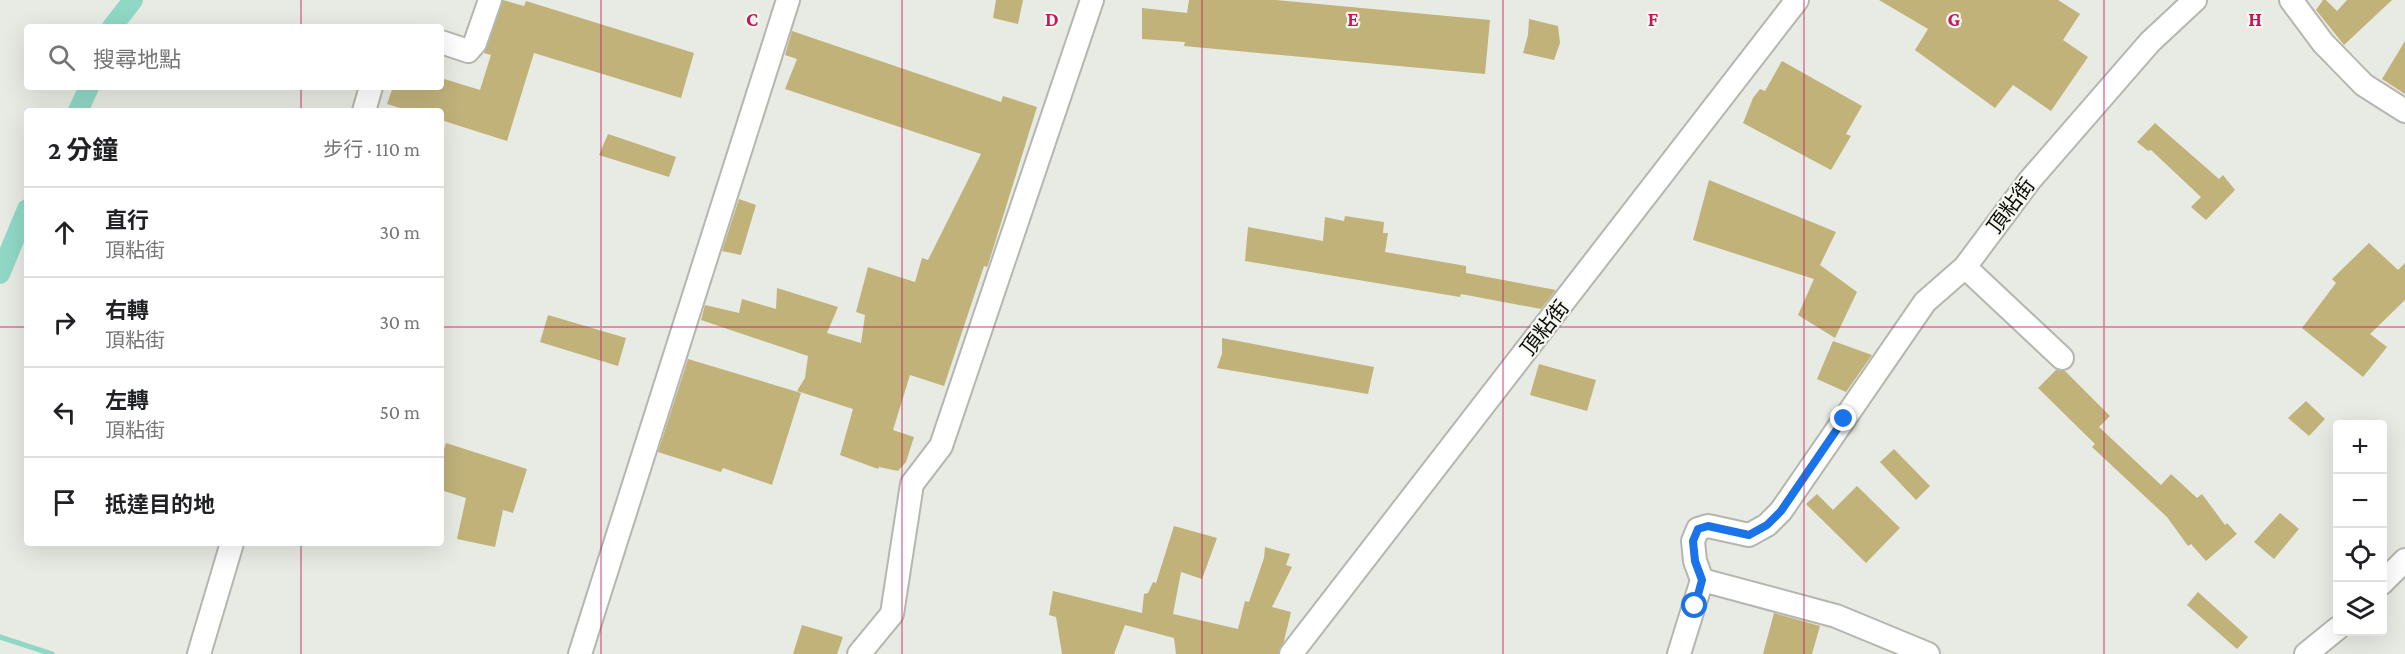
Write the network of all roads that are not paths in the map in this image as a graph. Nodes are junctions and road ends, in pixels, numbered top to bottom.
1 (490, 0) edge
2 (788, 0) edge
3 (1092, 0) edge
4 (1797, 0) edge
5 (2195, 0) edge
6 (2291, 0) edge
7 (444, 43) edge
8 (370, 90) edge
9 (365, 108) edge
10 (2405, 111) edge
11 (1965, 267) junction
12 (2062, 358) dead end
13 (231, 546) edge
14 (2405, 560) edge
15 (1702, 580) junction
16 (2383, 582) edge
17 (2333, 631) edge
18 (199, 654) edge
19 (580, 654) edge
20 (859, 654) edge
21 (1291, 654) edge
22 (1679, 654) edge
23 (1928, 654) edge
24 (2306, 654) edge

1 - 7 street
2 - 19 street
3 - 20 street
4 - 21 street, 頂粘街
5 - 11 street, 頂粘街
6 - 10 street
8 - 9 street
11 - 12 street
11 - 15 street, 頂粘街
13 - 18 street
14 - 16 street
15 - 22 street
15 - 23 street
17 - 24 street

